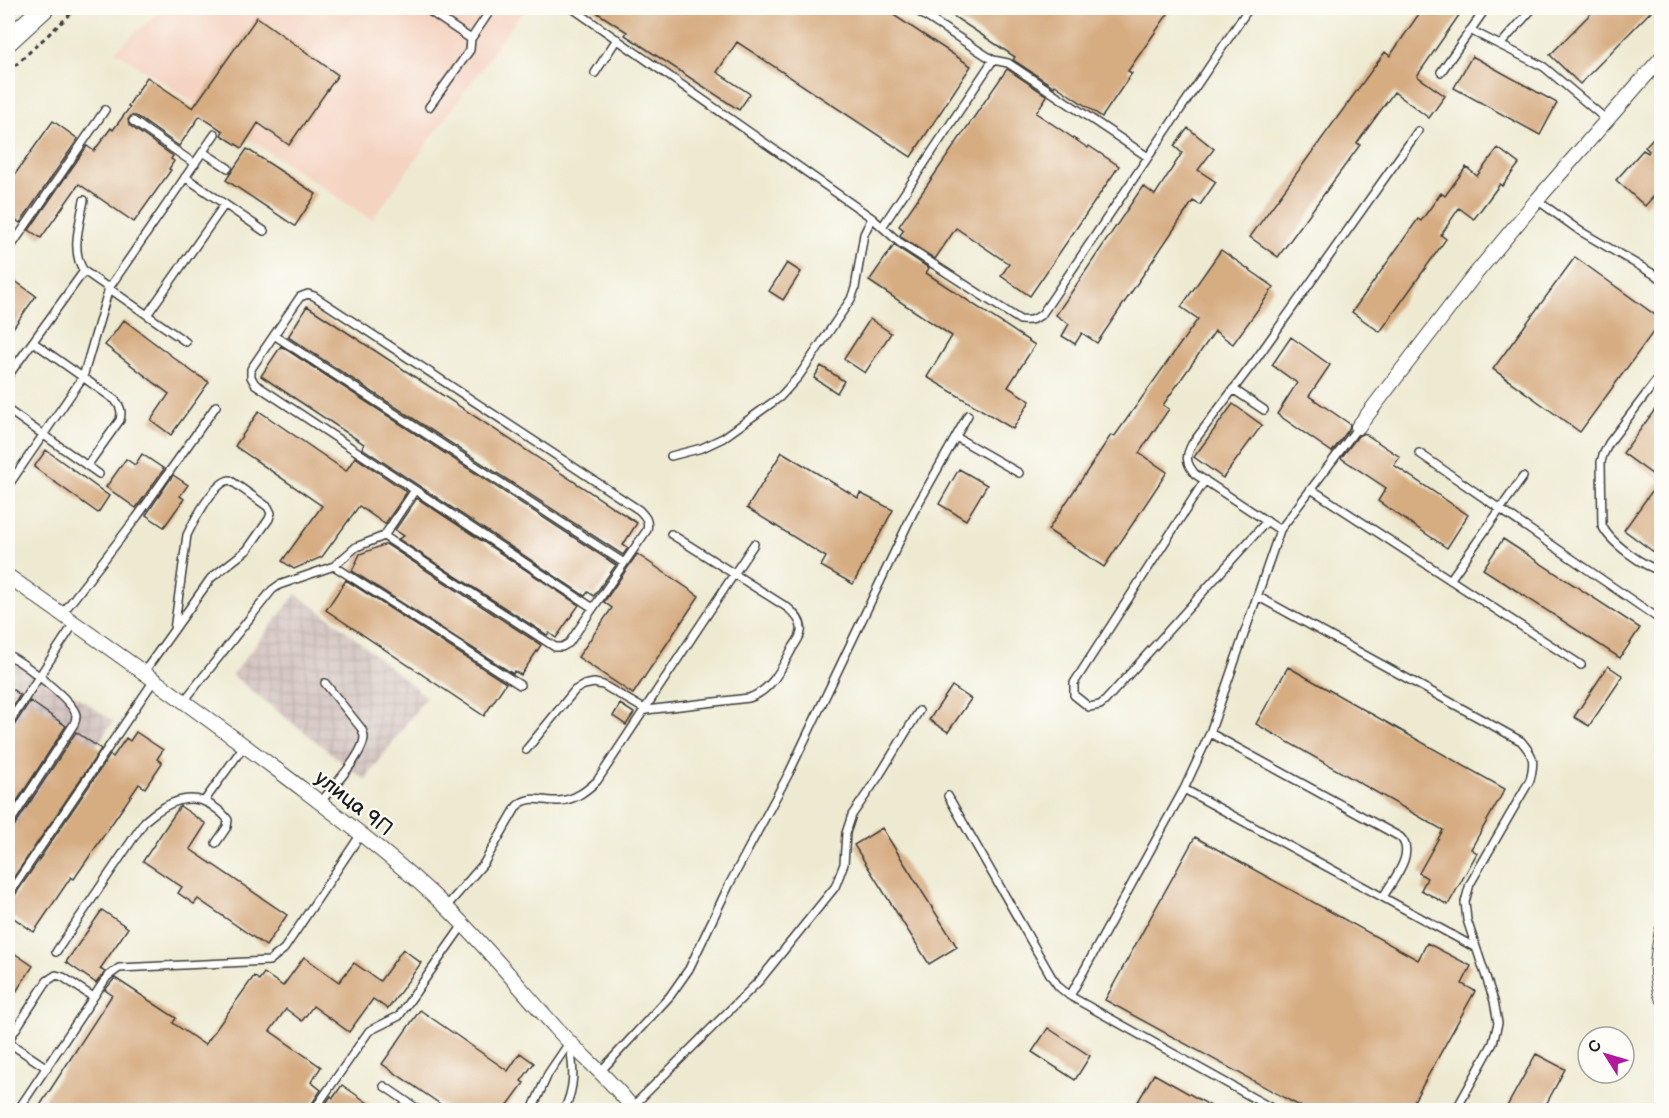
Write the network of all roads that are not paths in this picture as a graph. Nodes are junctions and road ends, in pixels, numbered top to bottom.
1 (44, 8) edge
2 (425, 8) edge
3 (492, 8) edge
4 (572, 8) edge
5 (913, 8) edge
6 (1249, 8) edge
7 (1486, 8) edge
8 (1533, 8) edge
9 (1470, 30) junction
10 (471, 39) junction
11 (617, 39) junction
12 (8, 41) edge
13 (1500, 45) junction
14 (1662, 57) edge
15 (993, 60) junction
16 (1441, 72) dead end
17 (595, 73) dead end
18 (429, 107) dead end
19 (105, 110) dead end
20 (1606, 120) junction
21 (133, 121) dead end
22 (1418, 131) dead end
23 (215, 134) dead end
24 (203, 152) junction
25 (1148, 157) junction
26 (195, 164) junction
27 (228, 168) dead end
28 (185, 177) junction
29 (84, 200) dead end
30 (1537, 200) junction
31 (225, 204) junction
32 (872, 218) junction
33 (882, 226) junction
34 (264, 231) dead end
35 (8, 251) edge
36 (84, 271) junction
37 (1662, 279) edge
38 (109, 288) junction
39 (147, 315) junction
40 (274, 335) junction
41 (33, 342) junction
42 (186, 342) dead end
43 (1662, 373) edge
44 (8, 376) edge
45 (83, 377) junction
46 (1233, 389) junction
47 (216, 406) dead end
48 (8, 410) edge
49 (1264, 410) dead end
50 (968, 415) dead end
51 (1358, 427) joint
52 (43, 435) junction
53 (956, 437) junction
54 (1419, 453) dead end
55 (671, 456) dead end
56 (87, 466) junction
57 (1019, 473) dead end
58 (99, 474) dead end
59 (1523, 477) dead end
60 (1205, 480) junction
61 (8, 486) edge
62 (1311, 489) junction
63 (415, 490) junction
64 (1500, 509) junction
65 (1267, 521) junction
66 (1280, 530) junction
67 (671, 534) dead end
68 (384, 536) junction
69 (754, 544) dead end
70 (624, 563) junction
71 (334, 566) junction
72 (1662, 571) edge
73 (735, 574) junction
74 (8, 576) edge
75 (1450, 580) junction
76 (1257, 596) junction
77 (593, 608) junction
78 (62, 614) junction
79 (1662, 621) edge
80 (75, 622) junction
81 (174, 630) junction
82 (8, 655) edge
83 (1581, 665) dead end
84 (40, 676) junction
85 (149, 676) junction
86 (325, 683) dead end
87 (520, 685) dead end
88 (184, 701) junction
89 (646, 710) junction
90 (919, 711) dead end
91 (8, 724) edge
92 (1210, 733) junction
93 (244, 746) junction
94 (526, 750) dead end
95 (1184, 789) junction
96 (948, 796) dead end
97 (205, 800) junction
98 (320, 803) junction
99 (8, 825) edge
100 (361, 834) junction
101 (216, 843) dead end
102 (8, 895) edge
103 (1383, 897) junction
104 (446, 907) junction
105 (463, 925) junction
106 (1662, 932) edge
107 (1476, 948) junction
108 (56, 952) dead end
109 (1070, 996) junction
110 (93, 997) junction
111 (1662, 997) edge
112 (8, 1041) edge
113 (569, 1043) junction
114 (47, 1068) junction
115 (599, 1072) junction
116 (384, 1086) dead end
117 (633, 1109) edge
118 (18, 1110) edge
119 (314, 1110) edge
120 (419, 1110) edge
121 (532, 1110) edge
122 (564, 1110) edge
123 (1275, 1110) edge
124 (1456, 1110) edge

1 - 12 main road
2 - 10 lane
3 - 10 lane
4 - 11 lane
5 - 15 lane
6 - 25 lane
7 - 9 lane
8 - 13 lane
9 - 13 lane
9 - 16 lane
10 - 18 lane
11 - 17 lane
11 - 32 lane
13 - 20 lane
14 - 20 street
15 - 25 lane
15 - 33 lane
19 - 35 lane
20 - 30 street
21 - 26 lane
22 - 46 lane
23 - 24 lane
24 - 26 lane
24 - 27 lane
25 - 33 lane
26 - 28 lane
28 - 31 lane
28 - 38 lane
29 - 36 lane
30 - 37 lane
30 - 51 street
31 - 34 lane
31 - 39 lane
32 - 33 lane
32 - 55 lane
36 - 38 lane
36 - 41 lane
38 - 39 lane
38 - 45 lane
39 - 42 lane
40 - 63 lane
40 - 70 lane
40 - 70 lane
41 - 44 lane
41 - 45 lane
43 - 72 lane
45 - 52 lane
45 - 56 lane
46 - 49 lane
46 - 60 lane
47 - 78 lane
48 - 52 lane
50 - 53 lane
51 - 62 lane
52 - 56 lane
52 - 61 lane
53 - 57 lane
53 - 115 lane
54 - 64 lane
56 - 58 lane
59 - 64 lane
60 - 65 lane
60 - 65 lane
62 - 66 lane
62 - 75 lane
63 - 68 lane
63 - 77 lane
64 - 75 lane
64 - 79 lane
65 - 66 lane
66 - 76 lane
67 - 73 lane
68 - 71 lane
68 - 77 lane
69 - 73 lane
70 - 77 lane
71 - 87 lane
71 - 88 lane
73 - 89 lane
73 - 89 lane
74 - 78 street, улица 9П
75 - 83 lane
76 - 92 lane
76 - 107 lane
78 - 80 street, улица 9П
80 - 84 lane
80 - 85 street, улица 9П
81 - 81 lane
81 - 85 lane
82 - 84 lane
84 - 91 lane
84 - 99 lane
85 - 88 street, улица 9П
85 - 102 lane
86 - 98 lane
88 - 93 street, улица 9П
89 - 94 lane
89 - 104 lane
90 - 117 lane
92 - 95 lane
92 - 103 lane
93 - 97 lane
93 - 98 street, улица 9П
95 - 103 lane
95 - 109 lane
96 - 109 lane
97 - 101 lane
97 - 108 lane
98 - 100 street, улица 9П
100 - 104 street, улица 9П
100 - 110 lane
103 - 107 lane
104 - 105 street, улица 9П
105 - 113 street, улица 9П
105 - 119 lane
106 - 111 street
107 - 124 lane
109 - 123 lane
110 - 112 lane
110 - 114 lane
112 - 114 lane
113 - 115 street, улица 9П
113 - 121 lane
113 - 122 lane
114 - 118 lane
115 - 117 street, улица 9П
116 - 120 lane

